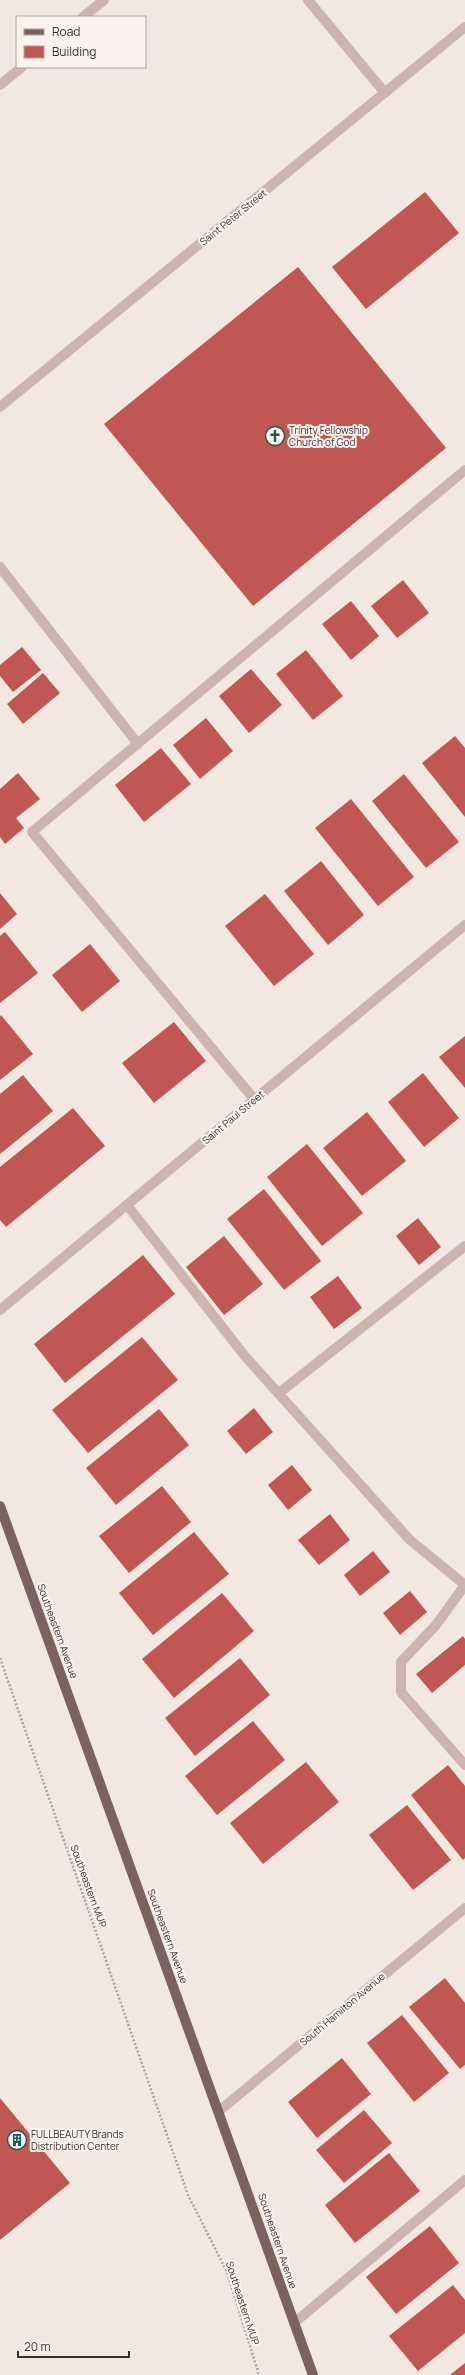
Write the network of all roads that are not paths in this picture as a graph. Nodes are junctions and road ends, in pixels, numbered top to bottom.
1 (104, 0) edge
2 (308, 0) edge
3 (84, 16) edge
4 (465, 27) edge
5 (21, 68) edge
6 (0, 85) edge
7 (385, 93) junction
8 (0, 408) edge
9 (465, 470) edge
10 (0, 567) edge
11 (138, 744) junction
12 (465, 925) edge
13 (254, 1099) junction
14 (127, 1205) junction
15 (465, 1246) edge
16 (0, 1310) edge
17 (279, 1393) junction
18 (0, 1506) edge
19 (465, 1585) edge
20 (465, 1765) edge
21 (465, 1908) edge
22 (219, 2111) junction
23 (465, 2180) edge
24 (294, 2323) junction
25 (312, 2375) edge

1 - 3 street
2 - 7 street
4 - 7 street, Saint Peter Street
5 - 6 street
7 - 8 street, Saint Peter Street
9 - 11 street
10 - 11 street
11 - 13 street
12 - 13 street, Saint Paul Street
13 - 14 street, Saint Paul Street
14 - 16 street, Saint Paul Street
14 - 17 street
15 - 17 street
17 - 19 street
18 - 22 main road, Southeastern Avenue
19 - 20 street
21 - 22 street, South Hamilton Avenue
22 - 24 main road, Southeastern Avenue
23 - 24 street
24 - 25 main road, Southeastern Avenue

